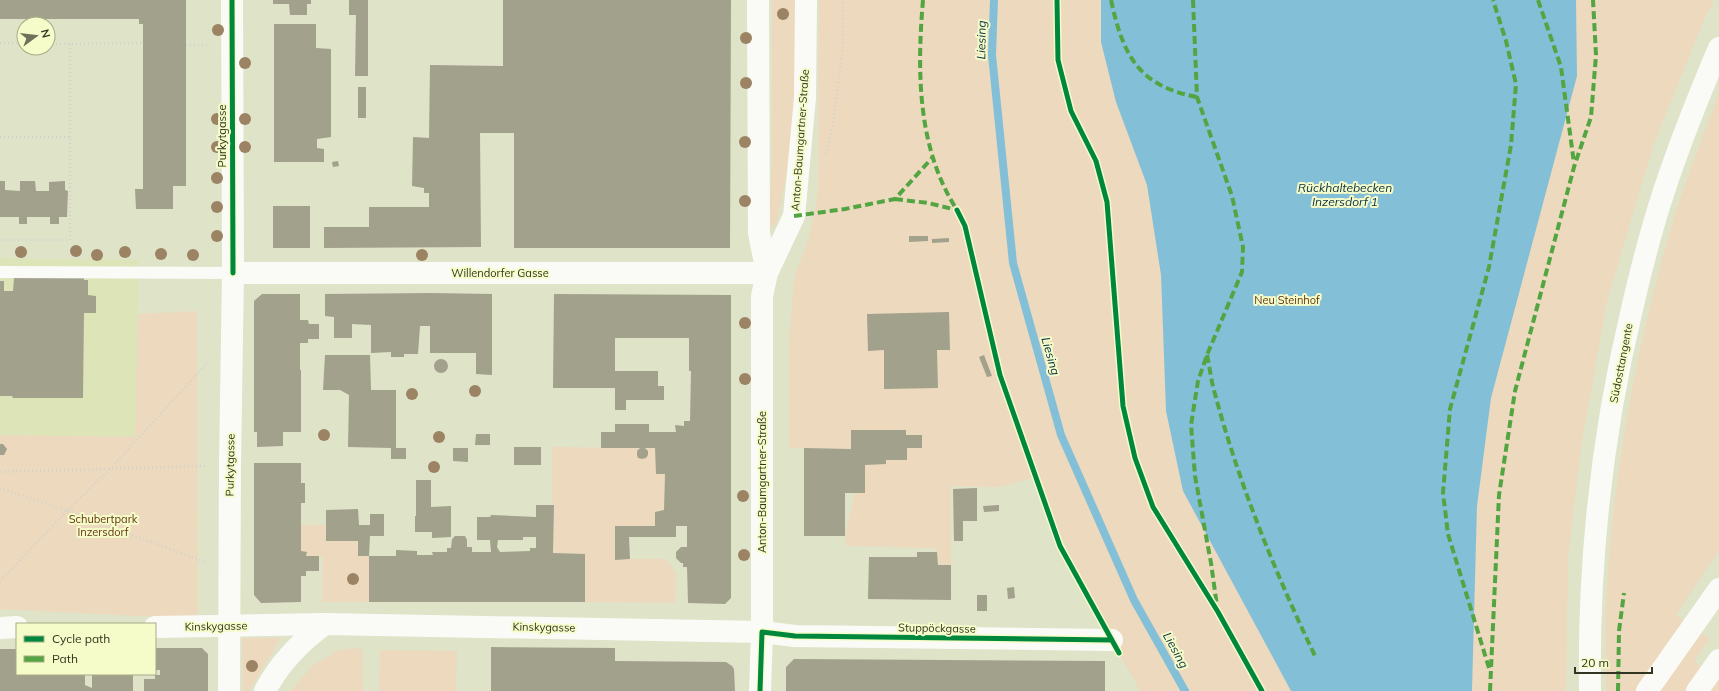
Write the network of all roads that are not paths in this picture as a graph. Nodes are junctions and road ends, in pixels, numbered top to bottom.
1 (232, 0) edge
2 (758, 0) edge
3 (806, 0) edge
4 (1719, 48) edge
5 (0, 272) edge
6 (233, 272) junction
7 (767, 273) junction
8 (1719, 589) edge
9 (325, 624) junction
10 (228, 625) junction
11 (156, 626) edge
12 (16, 627) edge
13 (0, 628) edge
14 (762, 632) junction
15 (1112, 640) dead end
16 (1715, 667) edge
17 (229, 691) edge
18 (265, 691) edge
19 (760, 691) edge
20 (1590, 691) edge
21 (1647, 691) edge
22 (1697, 691) edge

1 - 6 main road, Purkytgasse
2 - 7 main road, Anton-Baumgartner-Straße
3 - 7 main road, Anton-Baumgartner-Straße
4 - 20 main road, Südosttangente
5 - 6 lane
6 - 7 main road, Willendorfer Gasse
6 - 10 main road, Purkytgasse
7 - 14 main road, Anton-Baumgartner-Straße
8 - 21 main road
9 - 10 main road, Kinskygasse
9 - 14 main road, Kinskygasse
9 - 18 main road
10 - 11 main road, Kinskygasse
10 - 17 main road, Purkytgasse
12 - 13 main road
14 - 15 main road, Stuppöckgasse
14 - 19 main road, Anton-Baumgartner-Straße
16 - 22 main road

